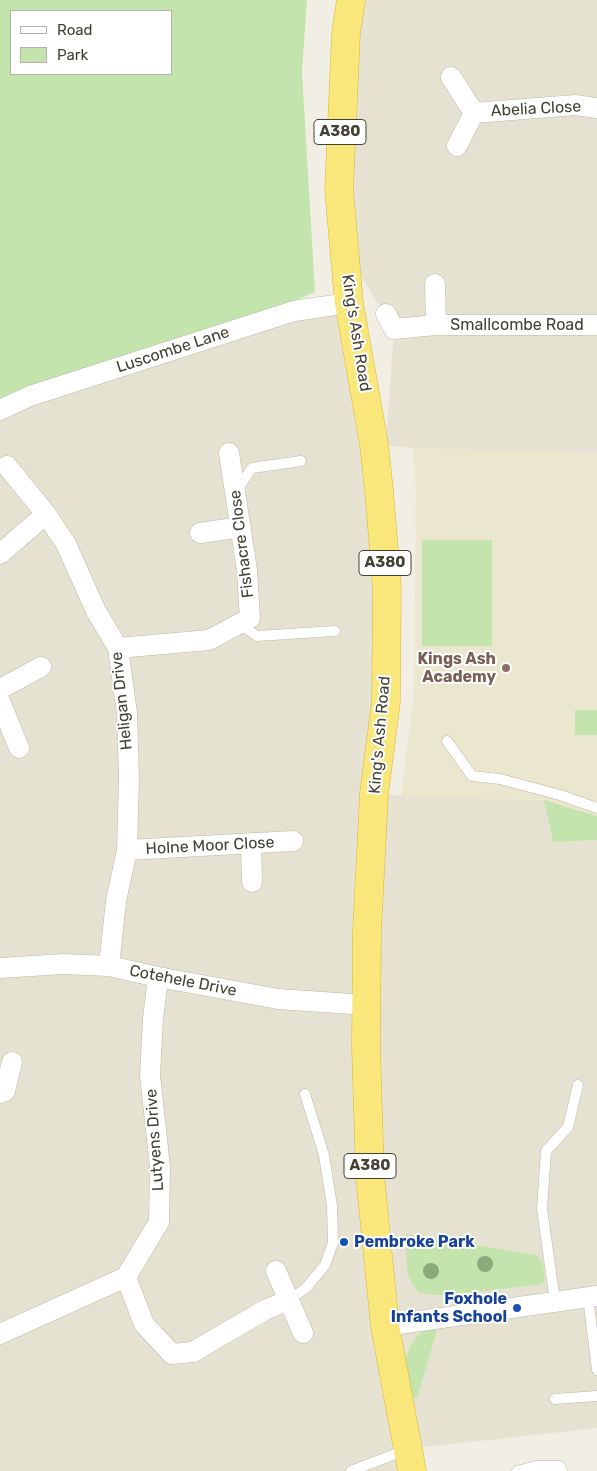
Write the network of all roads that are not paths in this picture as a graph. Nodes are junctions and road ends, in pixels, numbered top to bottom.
1 (351, 0) edge
2 (451, 78) dead end
3 (597, 108) edge
4 (474, 113) junction
5 (457, 146) dead end
6 (435, 284) dead end
7 (349, 303) junction
8 (386, 314) dead end
9 (436, 325) junction
10 (597, 325) edge
11 (0, 410) edge
12 (229, 453) dead end
13 (300, 461) dead end
14 (7, 466) dead end
15 (236, 491) junction
16 (46, 514) junction
17 (241, 527) junction
18 (200, 533) dead end
19 (0, 554) edge
20 (240, 624) junction
21 (335, 631) dead end
22 (118, 648) junction
23 (41, 667) dead end
24 (0, 689) edge
25 (0, 701) edge
26 (447, 741) dead end
27 (20, 748) dead end
28 (597, 808) edge
29 (293, 841) dead end
30 (251, 844) junction
31 (127, 850) junction
32 (252, 882) dead end
33 (109, 966) junction
34 (0, 968) edge
35 (158, 977) junction
36 (367, 1005) junction
37 (12, 1062) dead end
38 (578, 1085) dead end
39 (0, 1092) edge
40 (305, 1094) dead end
41 (276, 1271) dead end
42 (126, 1277) junction
43 (593, 1297) edge
44 (288, 1300) junction
45 (555, 1301) junction
46 (385, 1326) junction
47 (303, 1332) dead end
48 (0, 1334) edge
49 (597, 1370) edge
50 (597, 1396) edge
51 (555, 1399) dead end
52 (409, 1460) edge
53 (351, 1471) edge
54 (517, 1471) edge
55 (562, 1471) edge

1 - 7 highway, King's Ash Road / A380
2 - 4 street, Abelia Close
3 - 4 street, Abelia Close
4 - 5 street, Abelia Close
6 - 9 street, Smallcombe Road
7 - 11 street, Luscombe Lane
7 - 36 highway, King's Ash Road / A380
8 - 9 street, Smallcombe Road
9 - 10 street, Smallcombe Road
12 - 15 street, Fishacre Close
13 - 15 lane
14 - 16 street, Heligan Drive
15 - 17 street, Fishacre Close
16 - 19 street
16 - 22 street, Heligan Drive
17 - 18 street
17 - 20 street, Fishacre Close
20 - 21 lane
20 - 22 street
22 - 31 street, Heligan Drive
23 - 24 street
25 - 27 street
26 - 28 lane
29 - 30 street, Holne Moor Close
30 - 31 street, Holne Moor Close
30 - 32 street
31 - 33 street, Heligan Drive
33 - 34 street, Cotehele Drive
33 - 35 street, Cotehele Drive
35 - 36 street, Cotehele Drive
35 - 42 street, Lutyens Drive
36 - 46 highway, King's Ash Road / A380
37 - 39 street
38 - 45 lane
40 - 44 lane
41 - 44 street
42 - 44 street
42 - 48 street
43 - 45 street
43 - 49 lane
44 - 47 street
45 - 46 street
46 - 52 highway, King's Ash Road / A380
50 - 51 lane
52 - 53 lane
54 - 55 lane

